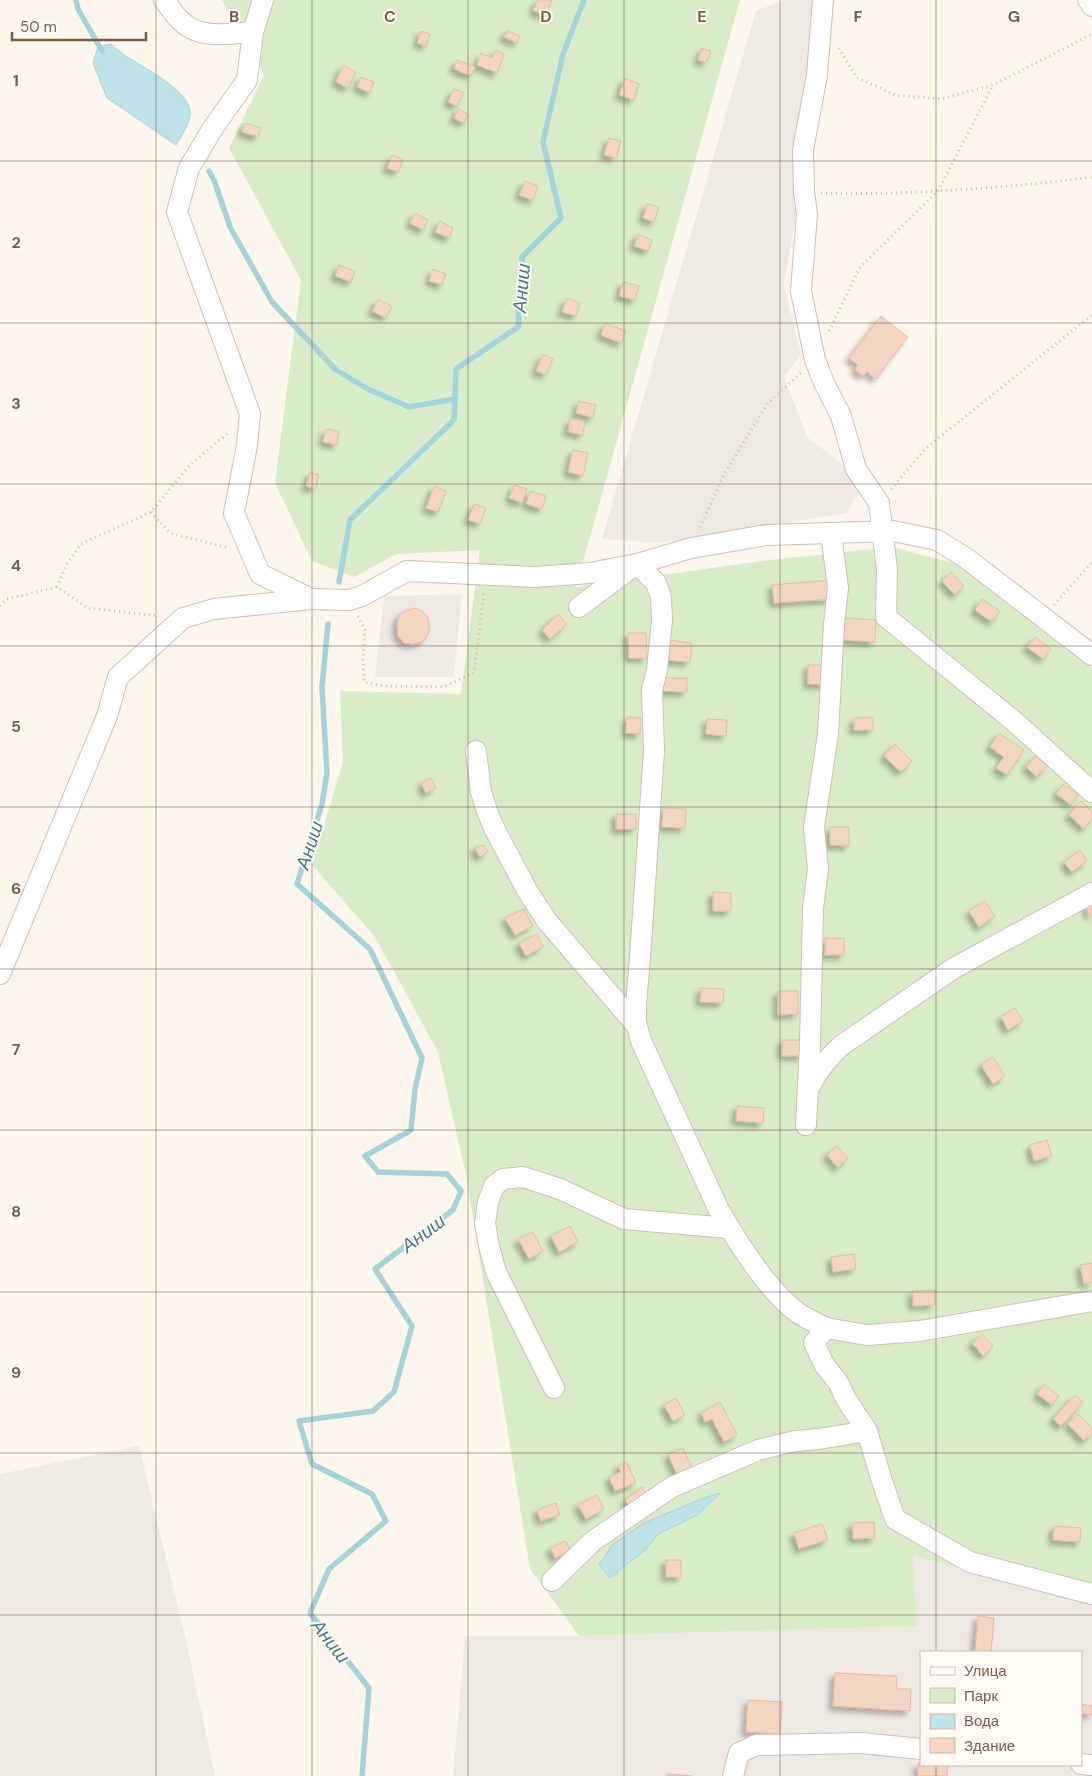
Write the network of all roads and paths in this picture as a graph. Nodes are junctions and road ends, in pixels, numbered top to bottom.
1 (164, 0) edge
2 (823, 0) edge
3 (1088, 0) edge
4 (259, 2) edge
5 (1092, 6) edge
6 (821, 20) junction
7 (253, 32) junction
8 (1092, 34) edge
9 (993, 85) junction
10 (1092, 177) edge
11 (938, 191) junction
12 (804, 192) junction
13 (1092, 316) edge
14 (815, 360) junction
15 (250, 414) junction
16 (879, 503) junction
17 (151, 512) junction
18 (888, 531) junction
19 (831, 533) junction
20 (691, 548) junction
21 (252, 554) junction
22 (1092, 562) edge
23 (637, 564) junction
24 (487, 575) junction
25 (56, 587) junction
26 (310, 599) junction
27 (349, 600) junction
28 (0, 606) edge
29 (579, 607) dead end
30 (1043, 617) junction
31 (183, 618) junction
32 (1092, 655) edge
33 (476, 751) dead end
34 (1092, 792) edge
35 (1092, 893) edge
36 (0, 974) edge
37 (637, 1026) junction
38 (808, 1090) junction
39 (806, 1125) dead end
40 (729, 1228) junction
41 (1092, 1301) edge
42 (826, 1328) junction
43 (554, 1388) dead end
44 (867, 1431) junction
45 (552, 1581) dead end
46 (1092, 1594) edge
47 (920, 1749) edge
48 (733, 1776) edge

1 - 7 street
2 - 6 street
3 - 5 street
4 - 7 street
6 - 9 path
6 - 12 street
7 - 15 street
8 - 9 path
9 - 11 path
10 - 11 path
11 - 12 path
11 - 14 path
12 - 14 street
13 - 16 path
14 - 16 street
14 - 20 path
15 - 17 path
15 - 21 street
16 - 18 street
17 - 21 path
17 - 25 path
18 - 19 street
18 - 30 street
18 - 34 street
19 - 20 street
19 - 38 street
20 - 23 street
21 - 26 street
22 - 30 path
23 - 24 street
23 - 29 street
23 - 37 street
24 - 27 street
24 - 27 path
25 - 28 path
25 - 31 path
26 - 27 street
26 - 31 street
30 - 32 street
31 - 36 street
33 - 37 street
35 - 38 street
37 - 40 street
38 - 39 street
40 - 42 street
40 - 43 street
41 - 42 street
42 - 44 street
44 - 45 street
44 - 46 street
47 - 48 street

